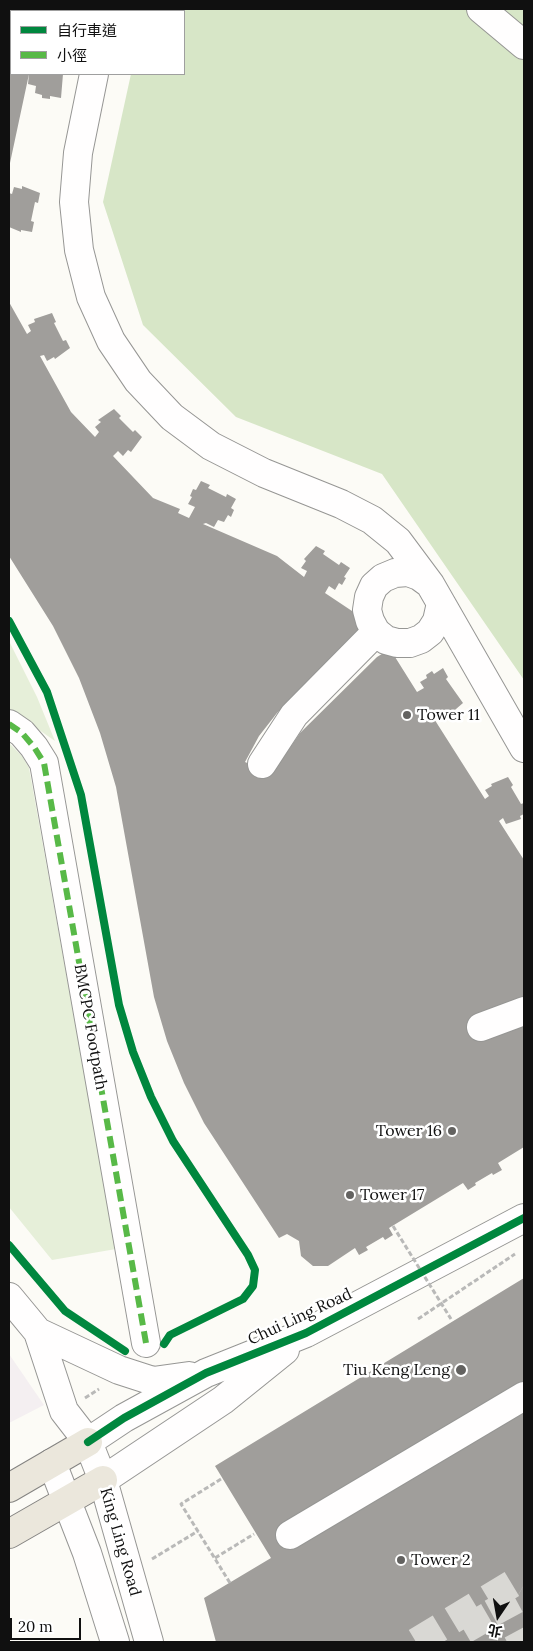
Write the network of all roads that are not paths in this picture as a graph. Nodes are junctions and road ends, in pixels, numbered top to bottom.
1 (481, 9) edge
2 (524, 45) edge
3 (94, 75) edge
4 (435, 594) junction
5 (376, 632) junction
6 (9, 724) edge
7 (524, 748) edge
8 (262, 764) dead end
9 (524, 1011) edge
10 (481, 1027) dead end
11 (524, 1218) edge
12 (9, 1296) edge
13 (38, 1332) junction
14 (306, 1333) junction
15 (146, 1343) dead end
16 (206, 1373) junction
17 (524, 1396) edge
18 (88, 1442) junction
19 (52, 1463) junction
20 (103, 1480) junction
21 (9, 1488) edge
22 (68, 1501) junction
23 (9, 1534) edge
24 (290, 1535) dead end
25 (115, 1642) edge
26 (150, 1642) edge

1 - 2 street
3 - 4 street
4 - 5 street
4 - 5 street
4 - 7 street
5 - 8 street
6 - 15 street, BMCPC Footpath
9 - 10 street
11 - 14 street, Chui Ling Road
12 - 13 street
13 - 16 street
13 - 18 street, King Ling Road
14 - 16 street, Chui Ling Road
14 - 20 street, Chui Ling Road
16 - 18 street, Chui Ling Road
17 - 24 street
18 - 19 main road, Chui Ling Road
18 - 20 street, King Ling Road
19 - 21 main road, Chui Ling Road
19 - 22 street, King Ling Road
20 - 22 main road, Chui Ling Road
20 - 26 street, King Ling Road
22 - 23 main road, Chui Ling Road
22 - 25 street, King Ling Road

